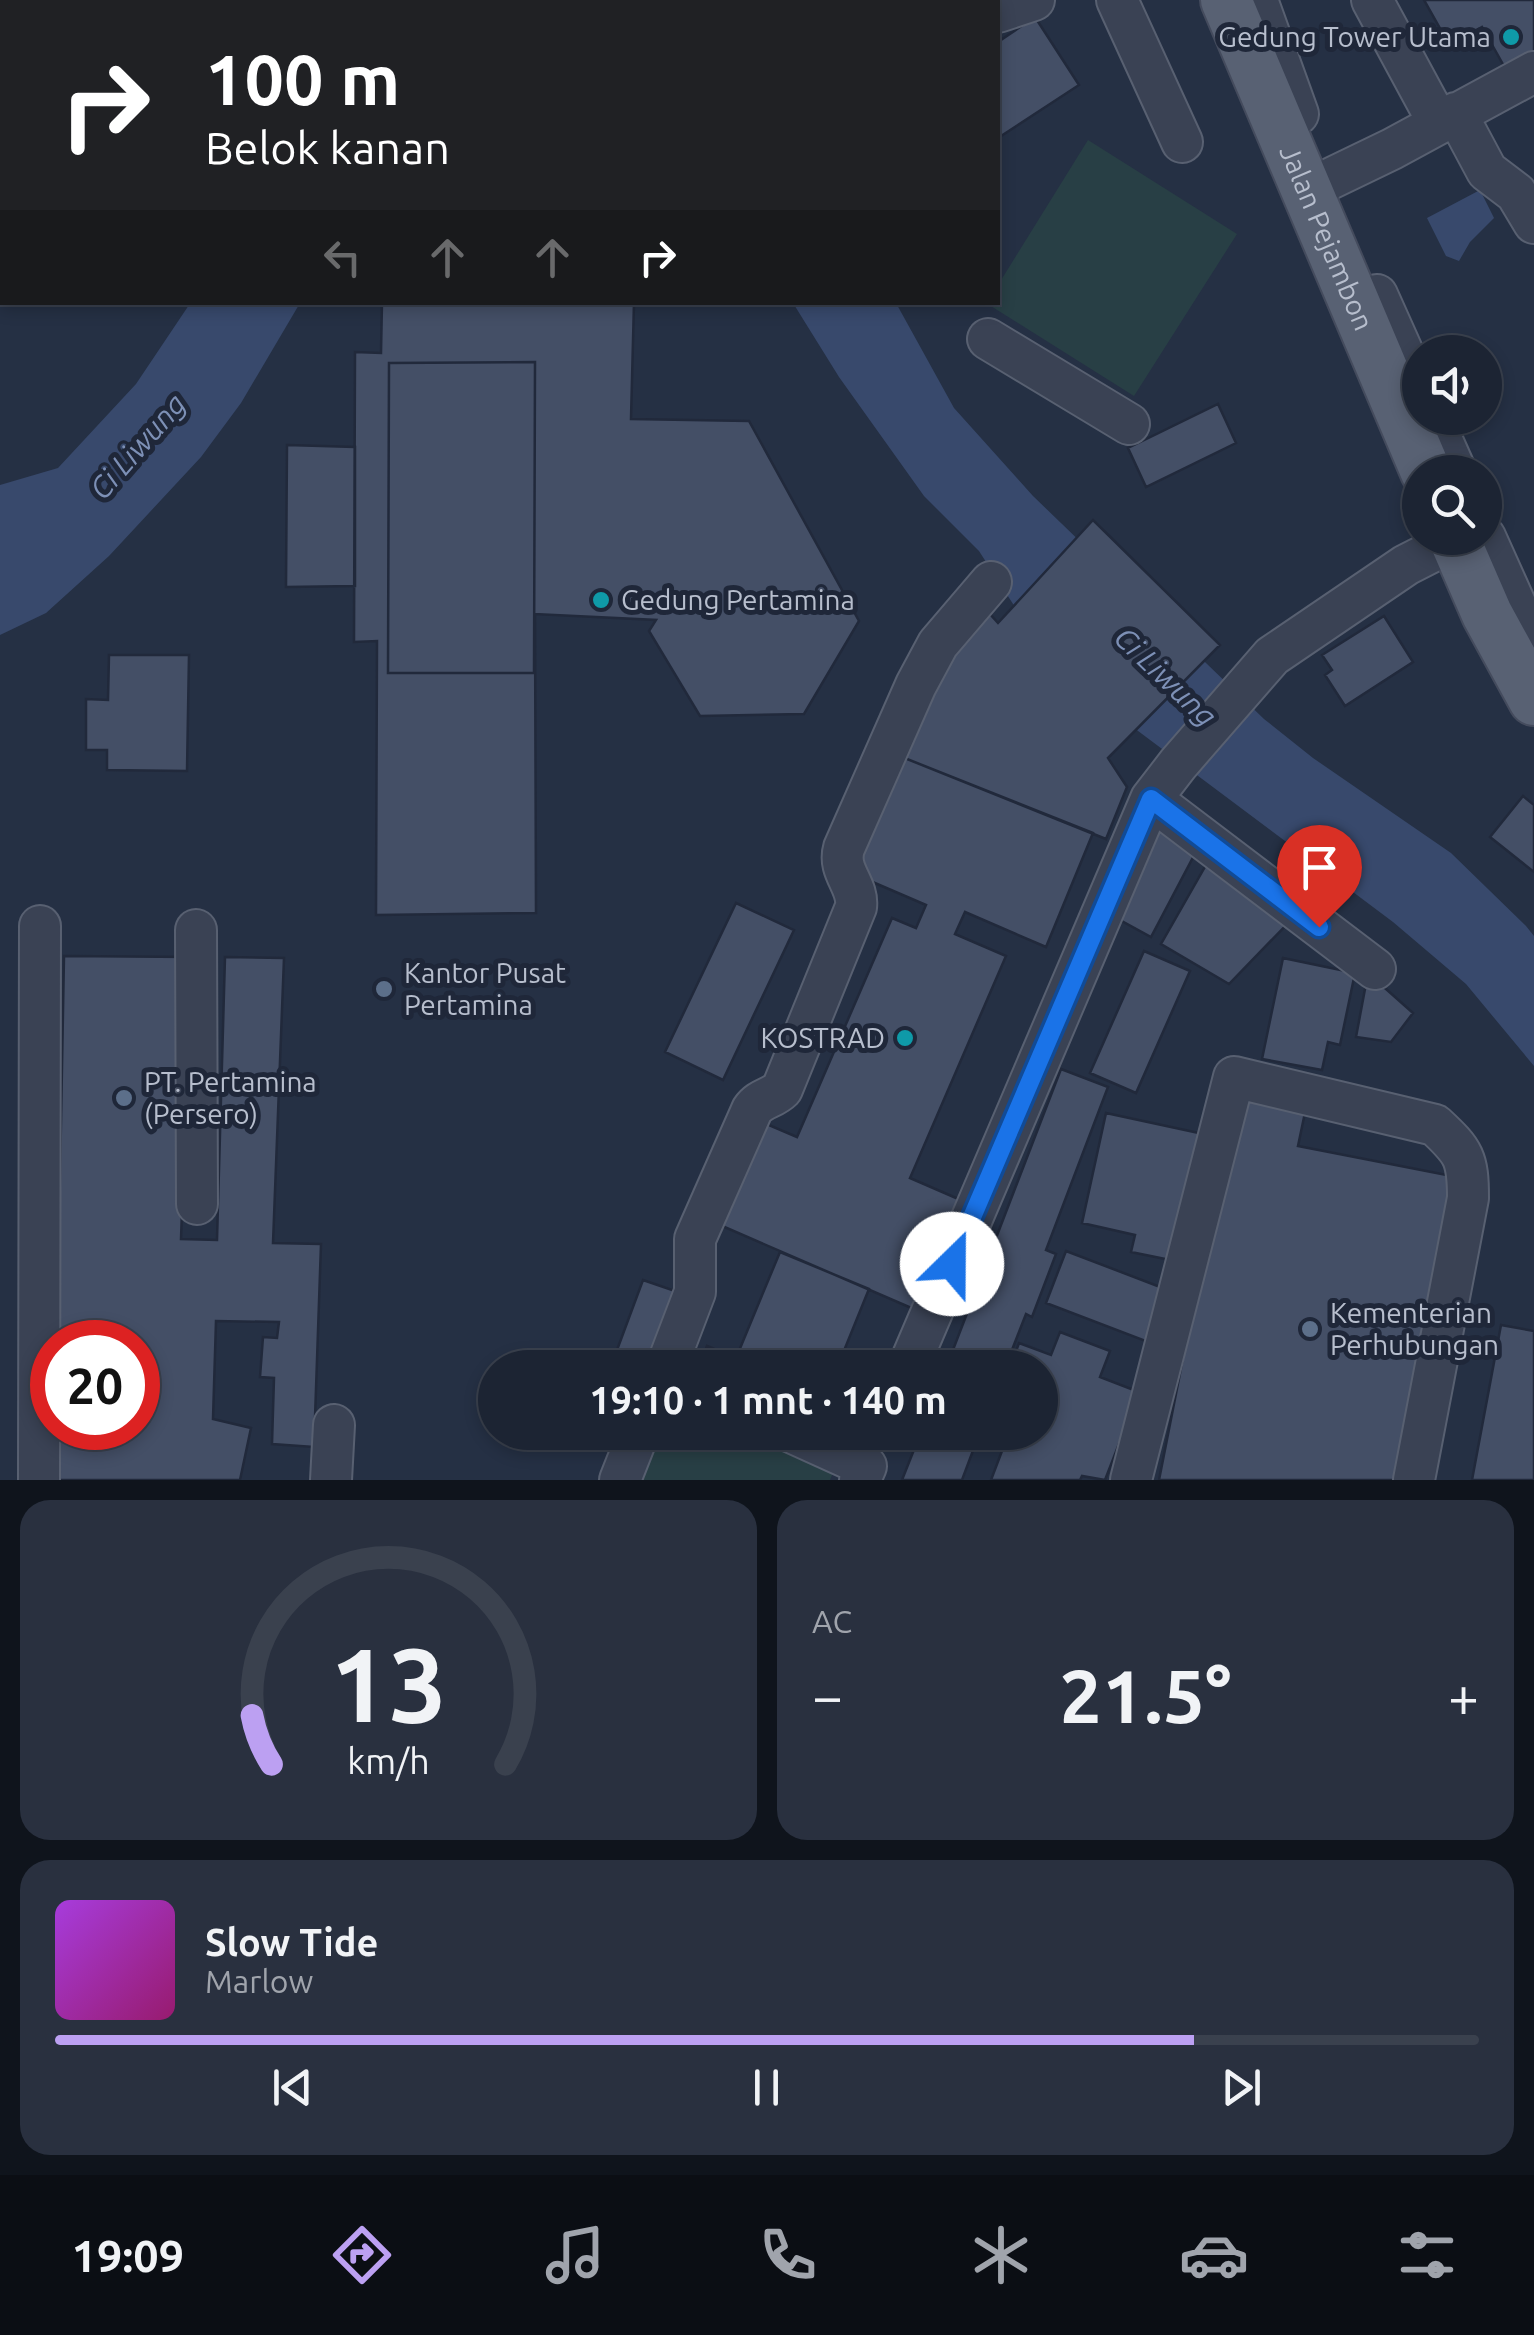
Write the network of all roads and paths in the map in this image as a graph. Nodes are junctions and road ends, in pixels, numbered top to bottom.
1 (1034, 0) edge
2 (1118, 0) edge
3 (1226, 0) edge
4 (1258, 0) edge
5 (1372, 0) edge
6 (1000, 11) edge
7 (1534, 72) edge
8 (1447, 117) junction
9 (1182, 142) dead end
10 (1316, 185) junction
11 (1534, 223) edge
12 (988, 338) dead end
13 (1402, 355) edge
14 (1129, 424) dead end
15 (1418, 455) edge
16 (1428, 555) edge
17 (1470, 555) edge
18 (991, 582) dead end
19 (1531, 674) edge
20 (1157, 790) junction
21 (40, 926) dead end
22 (196, 930) dead end
23 (1375, 970) dead end
24 (197, 1204) dead end
25 (673, 1350) edge
26 (916, 1350) edge
27 (334, 1425) dead end
28 (632, 1450) edge
29 (842, 1450) edge
30 (868, 1459) edge
31 (39, 1480) edge
32 (331, 1480) edge
33 (620, 1480) edge
34 (1131, 1480) edge
35 (1414, 1480) edge

1 - 6 lane
2 - 9 lane
3 - 10 main road, Jalan Pejambon
4 - 10 lane
5 - 8 lane
7 - 8 lane
8 - 10 lane
8 - 11 lane
10 - 13 lane
10 - 15 main road, Jalan Pejambon
12 - 14 lane
16 - 20 lane
17 - 19 main road
18 - 25 lane
20 - 23 lane
20 - 26 lane
21 - 31 lane
22 - 24 lane
27 - 32 lane
28 - 33 lane
29 - 30 lane
34 - 35 lane

